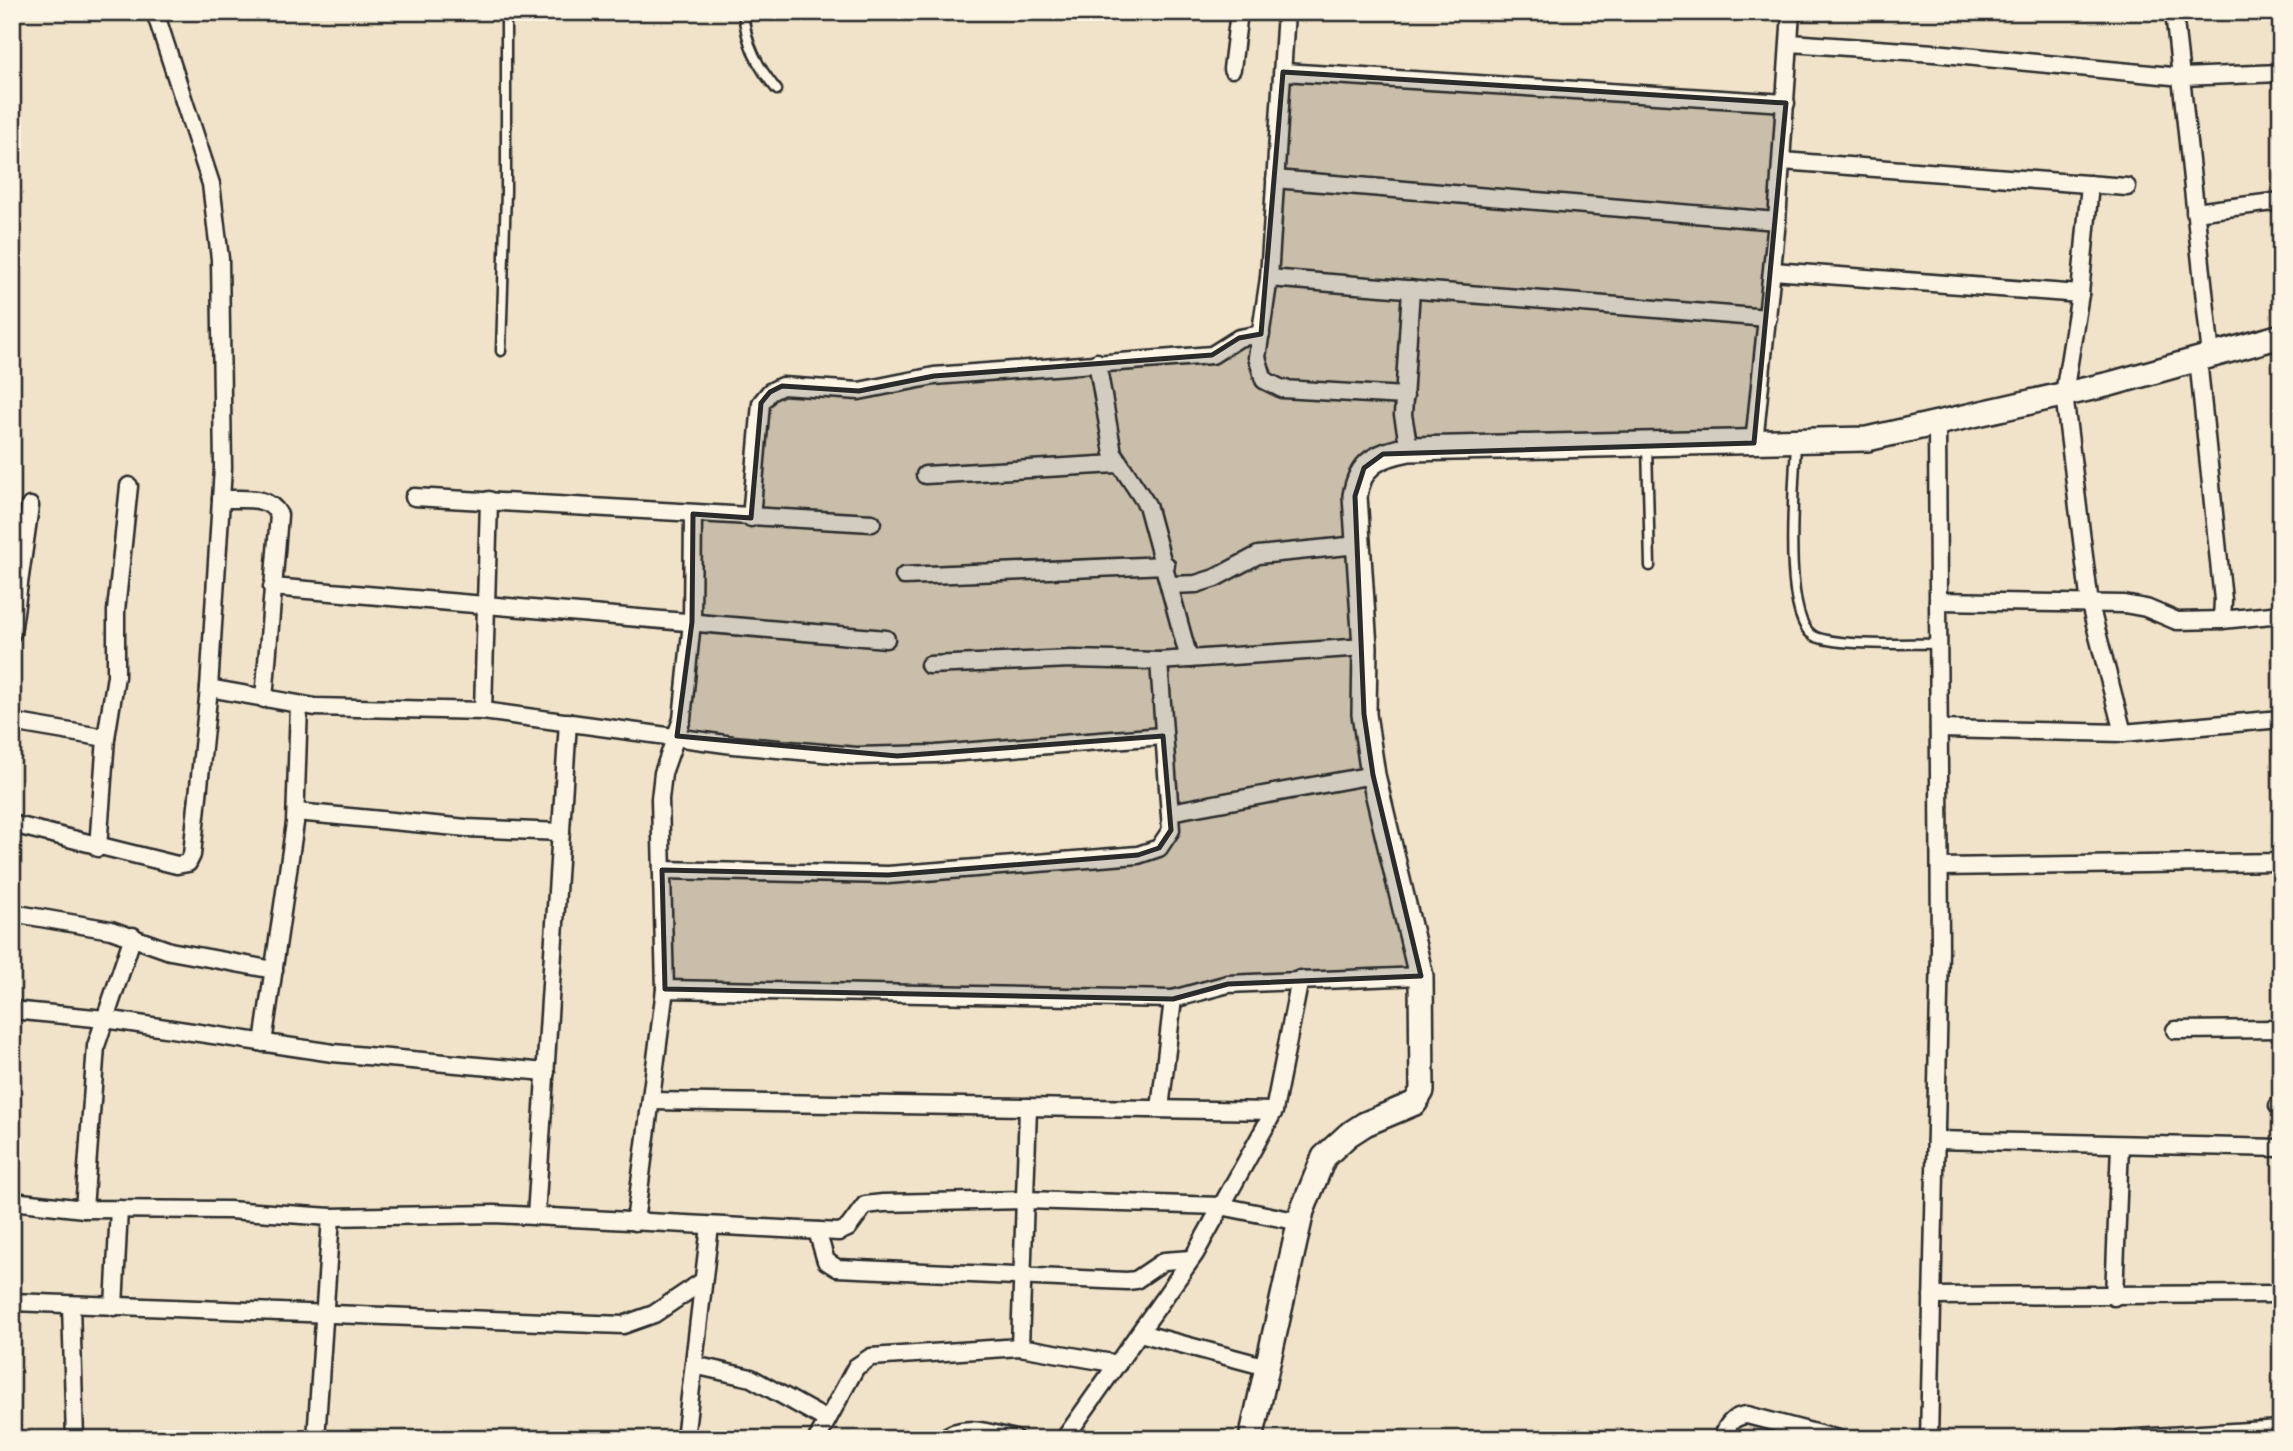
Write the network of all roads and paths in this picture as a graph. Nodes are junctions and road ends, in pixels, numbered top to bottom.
1 (155, 12) edge
2 (506, 12) edge
3 (743, 12) edge
4 (1240, 12) edge
5 (1286, 12) edge
6 (1791, 12) edge
7 (2175, 12) edge
8 (1790, 43) junction
9 (1232, 69) dead end
10 (1283, 72) junction
11 (2281, 73) edge
12 (2182, 77) junction
13 (777, 90) dead end
14 (1786, 103) junction
15 (1782, 161) junction
16 (1275, 179) junction
17 (2090, 184) junction
18 (2127, 187) dead end
19 (2281, 201) edge
20 (2195, 212) junction
21 (1777, 221) junction
22 (1773, 271) junction
23 (1269, 278) junction
24 (1411, 289) junction
25 (2080, 294) junction
26 (1768, 318) junction
27 (1261, 334) junction
28 (2281, 336) edge
29 (501, 351) dead end
30 (2204, 357) junction
31 (1097, 362) junction
32 (2064, 394) junction
33 (1405, 396) junction
34 (1937, 423) junction
35 (1796, 442) junction
36 (1754, 443) junction
37 (1647, 445) junction
38 (1409, 449) junction
39 (1117, 464) junction
40 (925, 475) dead end
41 (129, 486) dead end
42 (414, 497) dead end
43 (221, 499) junction
44 (488, 500) junction
45 (30, 506) dead end
46 (693, 514) junction
47 (751, 518) junction
48 (872, 523) dead end
49 (1358, 545) junction
50 (1166, 565) junction
51 (1650, 566) dead end
52 (904, 576) dead end
53 (1171, 585) junction
54 (272, 587) junction
55 (1938, 601) junction
56 (2090, 605) junction
57 (487, 606) junction
58 (2281, 614) edge
59 (2222, 620) junction
60 (692, 622) junction
61 (12, 633) edge
62 (886, 639) dead end
63 (1938, 644) junction
64 (1365, 647) junction
65 (1189, 659) junction
66 (1159, 661) junction
67 (929, 665) dead end
68 (209, 688) junction
69 (264, 699) junction
70 (299, 705) junction
71 (484, 711) junction
72 (2281, 719) edge
73 (12, 722) edge
74 (568, 722) junction
75 (1939, 729) junction
76 (2123, 733) junction
77 (677, 736) junction
78 (1163, 736) junction
79 (106, 738) junction
80 (1373, 775) junction
81 (296, 812) junction
82 (1170, 812) junction
83 (12, 824) edge
84 (561, 832) junction
85 (98, 848) junction
86 (2281, 862) edge
87 (1940, 867) junction
88 (662, 870) junction
89 (12, 913) edge
90 (134, 936) junction
91 (274, 970) junction
92 (1421, 976) junction
93 (1300, 979) junction
94 (665, 989) junction
95 (1172, 999) junction
96 (12, 1010) edge
97 (105, 1019) junction
98 (2281, 1029) edge
99 (2175, 1030) dead end
100 (263, 1043) junction
101 (546, 1072) junction
102 (651, 1101) junction
103 (1028, 1107) junction
104 (1160, 1109) junction
105 (1273, 1111) junction
106 (1936, 1140) junction
107 (2120, 1145) junction
108 (2281, 1148) edge
109 (1025, 1200) junction
110 (12, 1201) edge
111 (1221, 1206) junction
112 (84, 1209) junction
113 (119, 1209) junction
114 (536, 1216) junction
115 (331, 1217) junction
116 (635, 1222) junction
117 (1300, 1222) junction
118 (710, 1226) junction
119 (817, 1231) junction
120 (1191, 1259) junction
121 (1023, 1277) junction
122 (704, 1281) junction
123 (2281, 1294) edge
124 (1932, 1296) junction
125 (2114, 1297) junction
126 (12, 1302) edge
127 (71, 1306) junction
128 (114, 1307) junction
129 (324, 1314) junction
130 (1140, 1333) junction
131 (1020, 1347) junction
132 (1118, 1364) junction
133 (694, 1365) junction
134 (1267, 1367) junction
135 (827, 1420) junction
136 (2281, 1429) edge
137 (75, 1439) edge
138 (316, 1439) edge
139 (685, 1439) edge
140 (817, 1439) edge
141 (943, 1439) edge
142 (1015, 1439) edge
143 (1064, 1439) edge
144 (1251, 1439) edge
145 (1722, 1439) edge
146 (1838, 1439) edge
147 (1929, 1439) edge
148 (2120, 1439) edge

1 - 43 street
2 - 29 lane
3 - 13 lane
4 - 9 street
5 - 10 street
6 - 8 street
7 - 12 street
8 - 12 street
8 - 14 street
10 - 14 street
10 - 16 street
11 - 12 street
12 - 20 street
14 - 15 street
15 - 17 street
15 - 21 street
16 - 21 street
16 - 23 street
17 - 18 street
17 - 25 street
19 - 20 street
20 - 30 street
21 - 22 street
22 - 25 street
22 - 26 street
23 - 24 street
23 - 27 street
24 - 26 street
24 - 33 street
25 - 32 street
26 - 36 street
27 - 31 street
27 - 33 street
28 - 30 street
30 - 32 street
30 - 59 street
31 - 39 street
31 - 47 street
32 - 34 street
32 - 56 street
33 - 38 street
34 - 35 street
34 - 55 street
35 - 36 street
35 - 63 lane
36 - 37 street
37 - 38 street
37 - 51 lane
38 - 49 street
39 - 40 street
39 - 50 street
41 - 79 street
42 - 44 street
43 - 54 street
43 - 68 street
44 - 46 street
44 - 57 street
45 - 61 street
46 - 47 street
46 - 60 street
47 - 48 street
49 - 53 street
49 - 64 street
50 - 52 street
50 - 53 street
53 - 65 street
54 - 57 street
54 - 69 street
55 - 56 street
55 - 63 street
56 - 59 street
56 - 76 street
57 - 60 street
57 - 71 street
58 - 59 street
60 - 62 street
60 - 77 street
63 - 75 street
64 - 65 street
64 - 80 street
65 - 66 street
66 - 67 street
66 - 78 street
68 - 69 street
68 - 85 street
69 - 70 street
70 - 71 street
70 - 81 street
71 - 74 street
72 - 76 street
73 - 79 street
74 - 77 street
74 - 84 street
75 - 76 street
75 - 87 street
77 - 78 street
77 - 88 street
78 - 82 street
79 - 85 street
80 - 82 street
80 - 92 street
81 - 84 street
81 - 91 street
82 - 88 street
83 - 85 street
84 - 101 street
86 - 87 street
87 - 106 street
88 - 94 street
89 - 90 street
90 - 91 street
90 - 97 street
91 - 100 street
92 - 93 street
92 - 117 street
93 - 95 street
93 - 105 street
94 - 95 street
94 - 102 street
95 - 104 street
96 - 97 street
97 - 100 street
97 - 112 street
98 - 99 street
100 - 101 street
101 - 114 street
102 - 103 street
102 - 116 street
103 - 104 street
103 - 109 street
104 - 105 street
105 - 111 street
106 - 107 street
106 - 124 street
107 - 108 street
107 - 125 street
109 - 111 street
109 - 119 street
109 - 121 street
110 - 112 street
111 - 117 street
111 - 120 street
112 - 113 street
113 - 115 street
113 - 128 street
114 - 115 street
114 - 116 street
115 - 129 street
116 - 118 street
117 - 134 street
118 - 119 street
118 - 122 street
119 - 121 street
120 - 121 street
120 - 130 street
121 - 131 street
122 - 129 street
122 - 133 street
123 - 125 street
124 - 125 street
124 - 147 street
126 - 127 street
127 - 128 street
127 - 137 street
128 - 129 street
129 - 138 street
130 - 132 street
130 - 134 street
131 - 132 street
131 - 135 street
132 - 143 street
133 - 135 street
133 - 139 street
134 - 144 street
135 - 140 street
136 - 148 street
141 - 142 street
145 - 146 street

